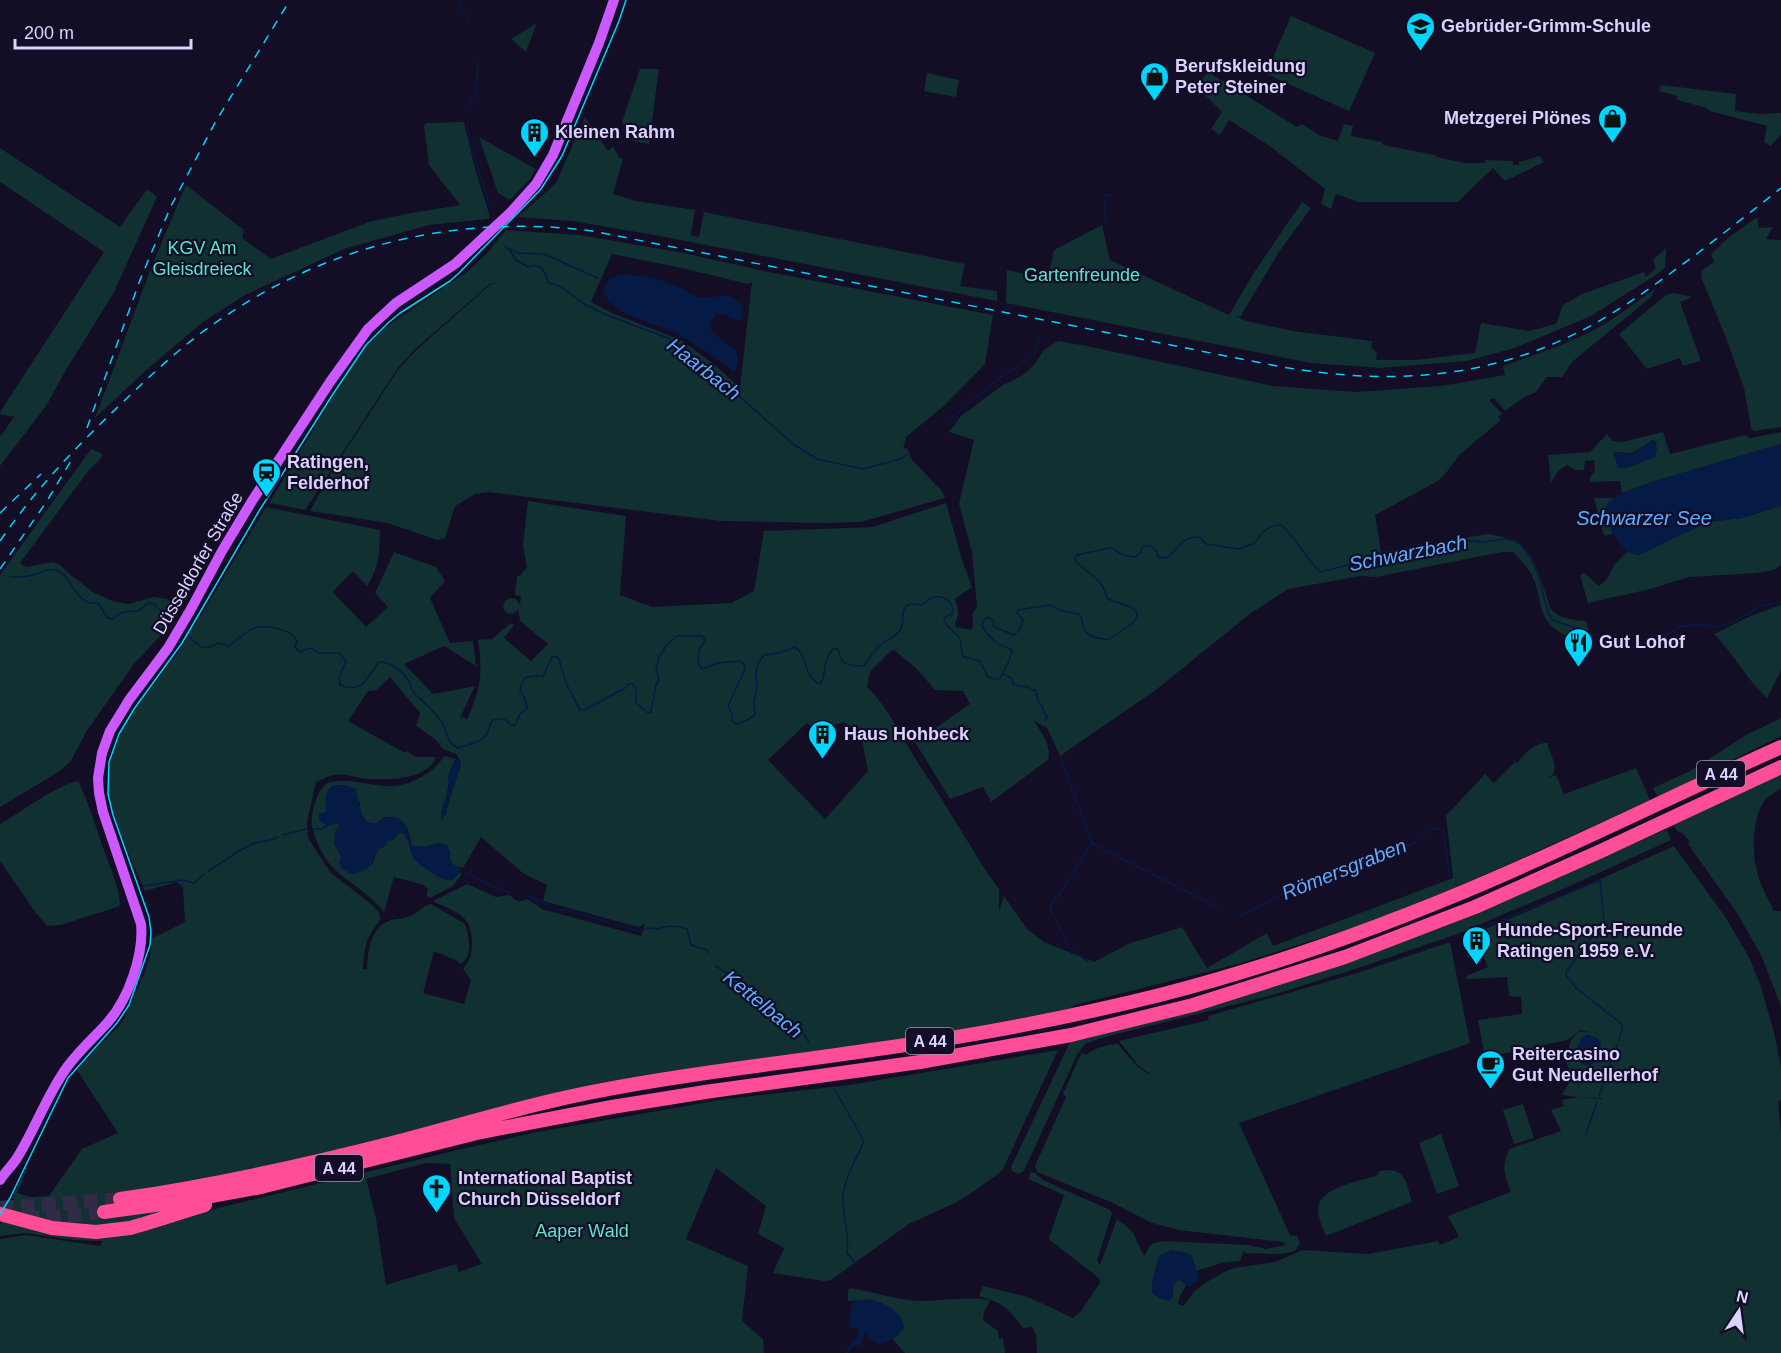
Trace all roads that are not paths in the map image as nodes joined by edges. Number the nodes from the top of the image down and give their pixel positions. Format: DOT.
graph roads {
  1 [pos="614,0"];
  2 [pos="1781,747"];
  3 [pos="1781,767"];
  4 [pos="15,1161"];
  5 [pos="0,1180"];
  6 [pos="261,1186"];
  7 [pos="0,1191"];
  8 [pos="120,1199"];
  9 [pos="104,1212"];
  10 [pos="2,1213"];
  1 -- 4 [label="main road, Düsseldorfer Straße"];
  2 -- 8 [label="highway, A 44"];
  3 -- 6 [label="highway, A 44"];
  4 -- 5 [label="main road"];
  4 -- 7 [label="main road"];
  6 -- 9 [label="highway, A 44"];
  6 -- 10 [label="highway"];
}
